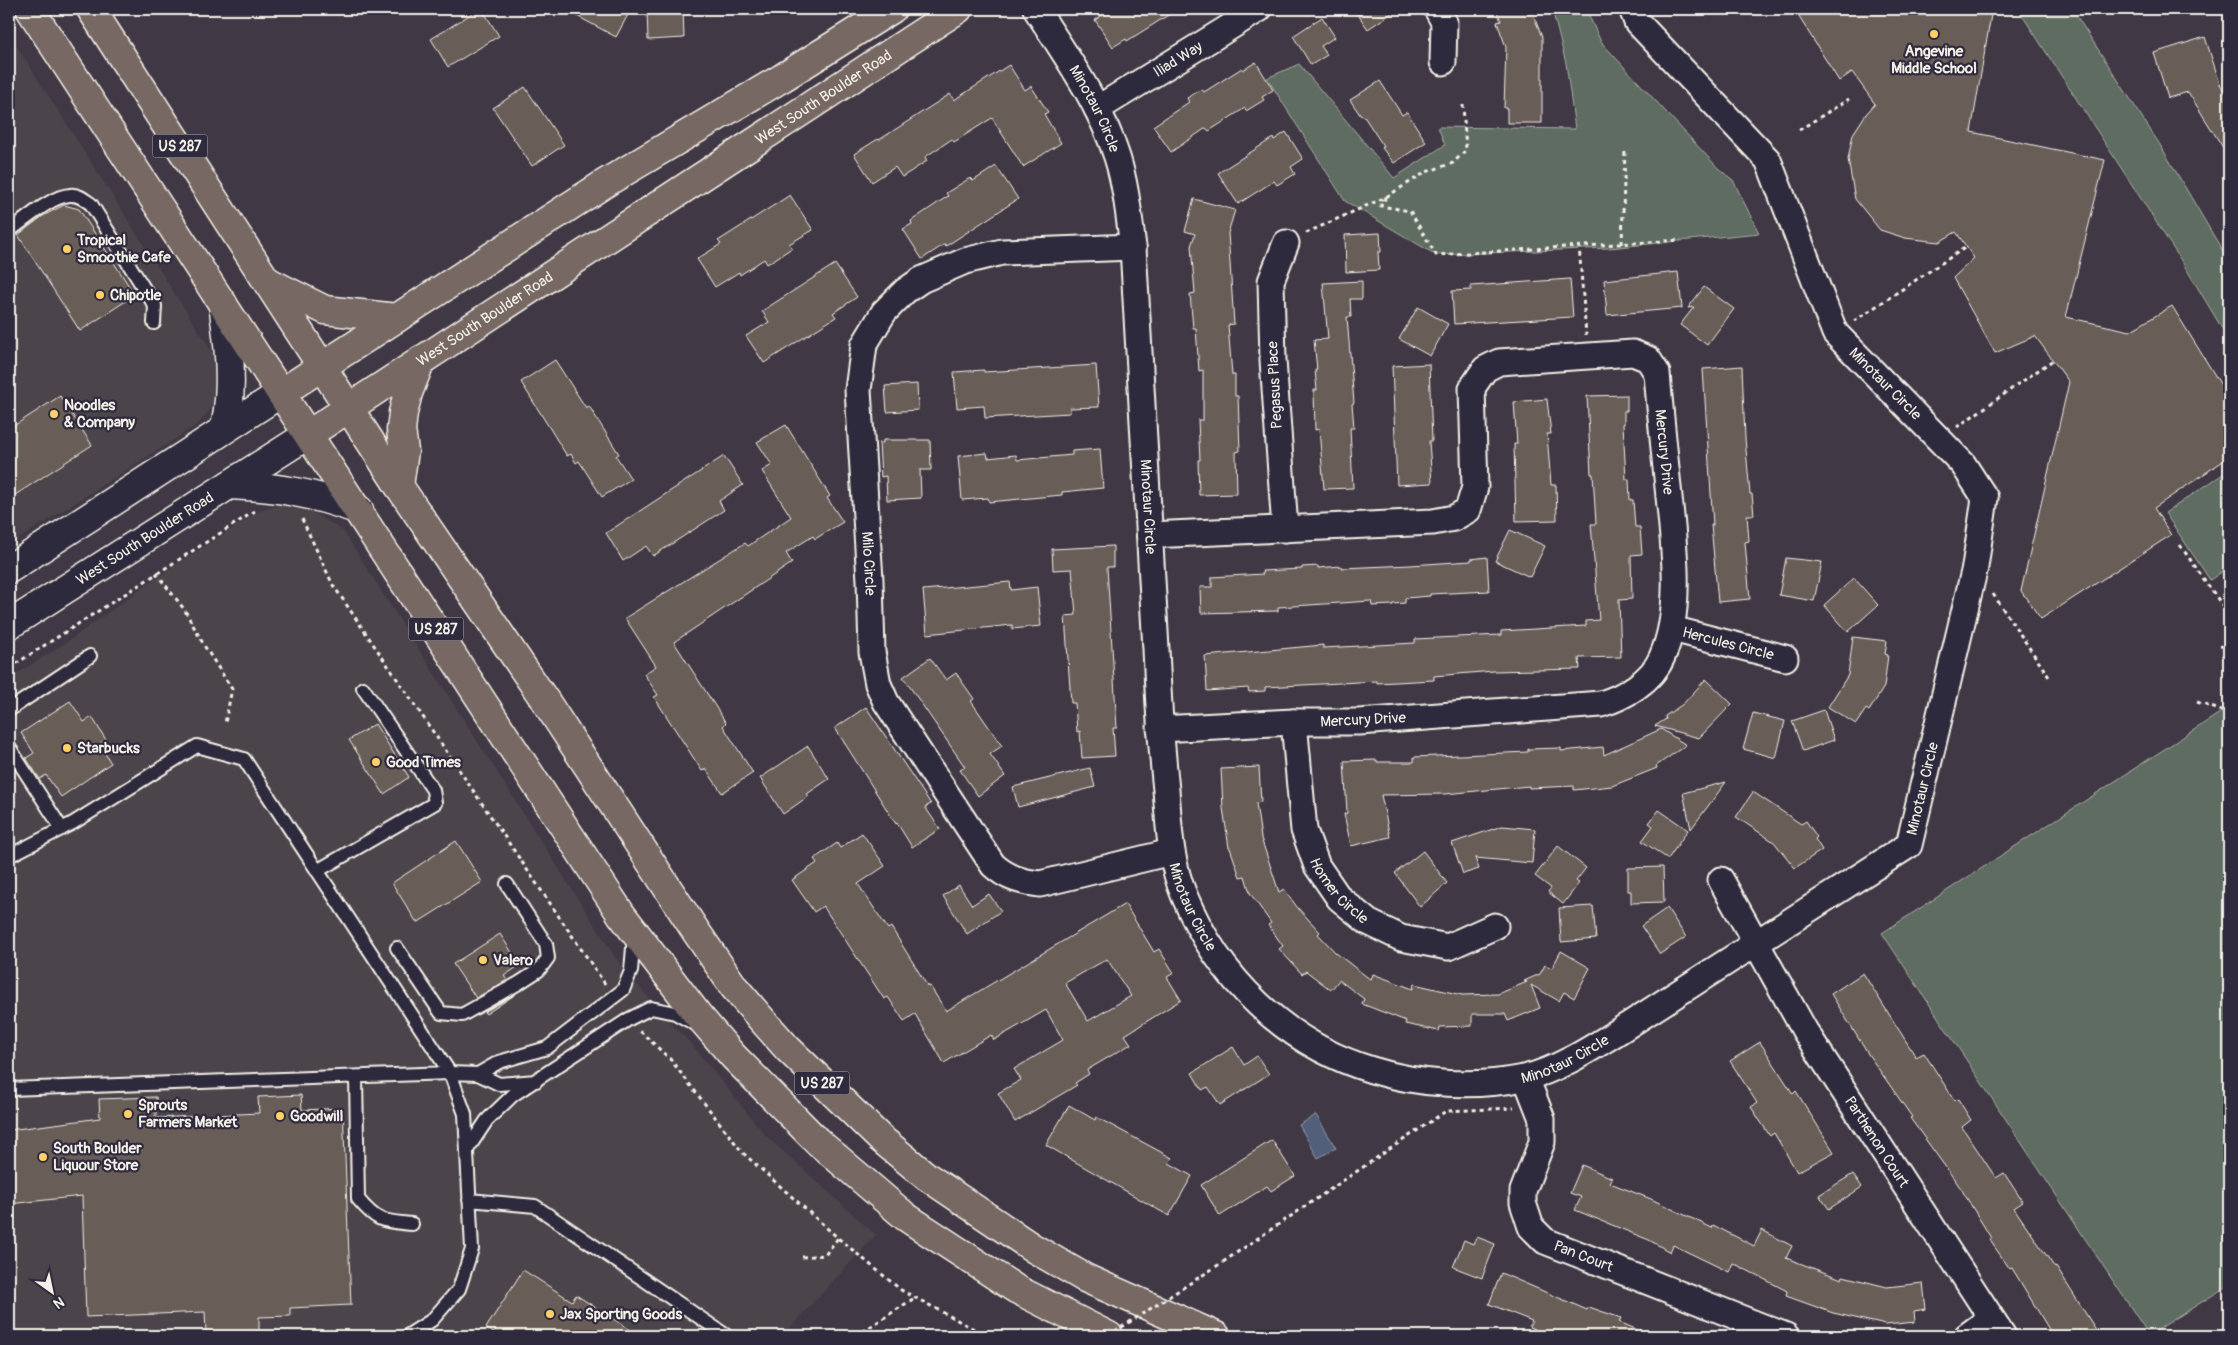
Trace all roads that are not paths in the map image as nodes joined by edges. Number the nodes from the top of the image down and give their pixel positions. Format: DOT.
graph roads {
  1 [pos="30,9"];
  2 [pos="91,9"];
  3 [pos="892,9"];
  4 [pos="958,9"];
  5 [pos="1036,9"];
  6 [pos="1259,9"];
  7 [pos="1438,9"];
  8 [pos="1632,9"];
  9 [pos="1443,62"];
  10 [pos="1097,109"];
  11 [pos="9,231"];
  12 [pos="1286,243"];
  13 [pos="1133,247"];
  14 [pos="269,282"];
  15 [pos="223,304"];
  16 [pos="397,318"];
  17 [pos="154,322"];
  18 [pos="421,360"];
  19 [pos="323,366"];
  20 [pos="281,393"];
  21 [pos="349,406"];
  22 [pos="225,428"];
  23 [pos="309,434"];
  24 [pos="229,485"];
  25 [pos="399,486"];
  26 [pos="359,510"];
  27 [pos="1285,529"];
  28 [pos="1150,535"];
  29 [pos="9,569"];
  30 [pos="9,625"];
  31 [pos="1672,629"];
  32 [pos="90,656"];
  33 [pos="1785,658"];
  34 [pos="363,688"];
  35 [pos="9,710"];
  36 [pos="1294,722"];
  37 [pos="1160,729"];
  38 [pos="9,747"];
  39 [pos="62,829"];
  40 [pos="1171,852"];
  41 [pos="9,856"];
  42 [pos="317,871"];
  43 [pos="1721,880"];
  44 [pos="507,884"];
  45 [pos="1495,926"];
  46 [pos="634,931"];
  47 [pos="1757,943"];
  48 [pos="397,948"];
  49 [pos="715,1035"];
  50 [pos="450,1073"];
  51 [pos="478,1074"];
  52 [pos="356,1077"];
  53 [pos="1526,1078"];
  54 [pos="536,1081"];
  55 [pos="9,1089"];
  56 [pos="466,1150"];
  57 [pos="470,1200"];
  58 [pos="412,1224"];
  59 [pos="1997,1327"];
  60 [pos="406,1336"];
  61 [pos="727,1336"];
  62 [pos="1109,1336"];
  63 [pos="1216,1336"];
  64 [pos="1786,1336"];
  65 [pos="1967,1336"];
  1 -- 15 [label="main road, US 287"];
  2 -- 14 [label="main road, US 287"];
  3 -- 16 [label="main road"];
  4 -- 18 [label="main road, West South Boulder Road"];
  5 -- 10 [label="street, Minotaur Circle"];
  6 -- 10 [label="street, Iliad Way"];
  7 -- 9 [label="street"];
  8 -- 47 [label="street, Minotaur Circle"];
  10 -- 13 [label="street, Minotaur Circle"];
  11 -- 17 [label="lane"];
  12 -- 27 [label="street, Pegasus Place"];
  13 -- 28 [label="street, Minotaur Circle"];
  13 -- 40 [label="street, Milo Circle"];
  14 -- 16 [label="main road"];
  14 -- 19 [label="main road, US 287"];
  15 -- 20 [label="main road, US 287"];
  15 -- 22 [label="main road"];
  16 -- 19 [label="main road"];
  18 -- 21 [label="main road, West South Boulder Road"];
  18 -- 25 [label="main road"];
  19 -- 20 [label="main road"];
  19 -- 21 [label="main road, US 287"];
  20 -- 22 [label="main road"];
  20 -- 23 [label="main road, US 287"];
  21 -- 23 [label="main road, West South Boulder Road"];
  21 -- 25 [label="main road, US 287"];
  22 -- 29 [label="main road"];
  23 -- 24 [label="main road, West South Boulder Road"];
  23 -- 26 [label="main road, US 287"];
  24 -- 26 [label="main road"];
  24 -- 30 [label="main road, West South Boulder Road"];
  25 -- 63 [label="main road, US 287"];
  26 -- 46 [label="main road, US 287"];
  27 -- 28 [label="street, Mercury Drive"];
  27 -- 31 [label="street, Mercury Drive"];
  28 -- 37 [label="street, Minotaur Circle"];
  31 -- 33 [label="street, Hercules Circle"];
  31 -- 36 [label="street, Mercury Drive"];
  32 -- 35 [label="lane"];
  34 -- 42 [label="lane"];
  36 -- 37 [label="street, Mercury Drive"];
  36 -- 45 [label="street, Homer Circle"];
  37 -- 40 [label="street, Minotaur Circle"];
  38 -- 39 [label="lane"];
  39 -- 41 [label="lane"];
  39 -- 42 [label="lane"];
  40 -- 53 [label="street, Minotaur Circle"];
  42 -- 50 [label="lane"];
  43 -- 47 [label="street, Parthenon Court"];
  44 -- 48 [label="lane"];
  46 -- 49 [label="main road, US 287"];
  46 -- 51 [label="lane"];
  47 -- 53 [label="street, Minotaur Circle"];
  47 -- 59 [label="street, Parthenon Court"];
  49 -- 54 [label="lane"];
  49 -- 62 [label="main road, US 287"];
  50 -- 51 [label="lane"];
  50 -- 52 [label="lane"];
  50 -- 56 [label="lane"];
  51 -- 54 [label="lane"];
  52 -- 55 [label="lane"];
  52 -- 58 [label="lane"];
  53 -- 64 [label="street, Pan Court"];
  54 -- 56 [label="lane"];
  56 -- 57 [label="lane"];
  57 -- 60 [label="lane"];
  57 -- 61 [label="lane"];
  59 -- 65 [label="street"];
}
